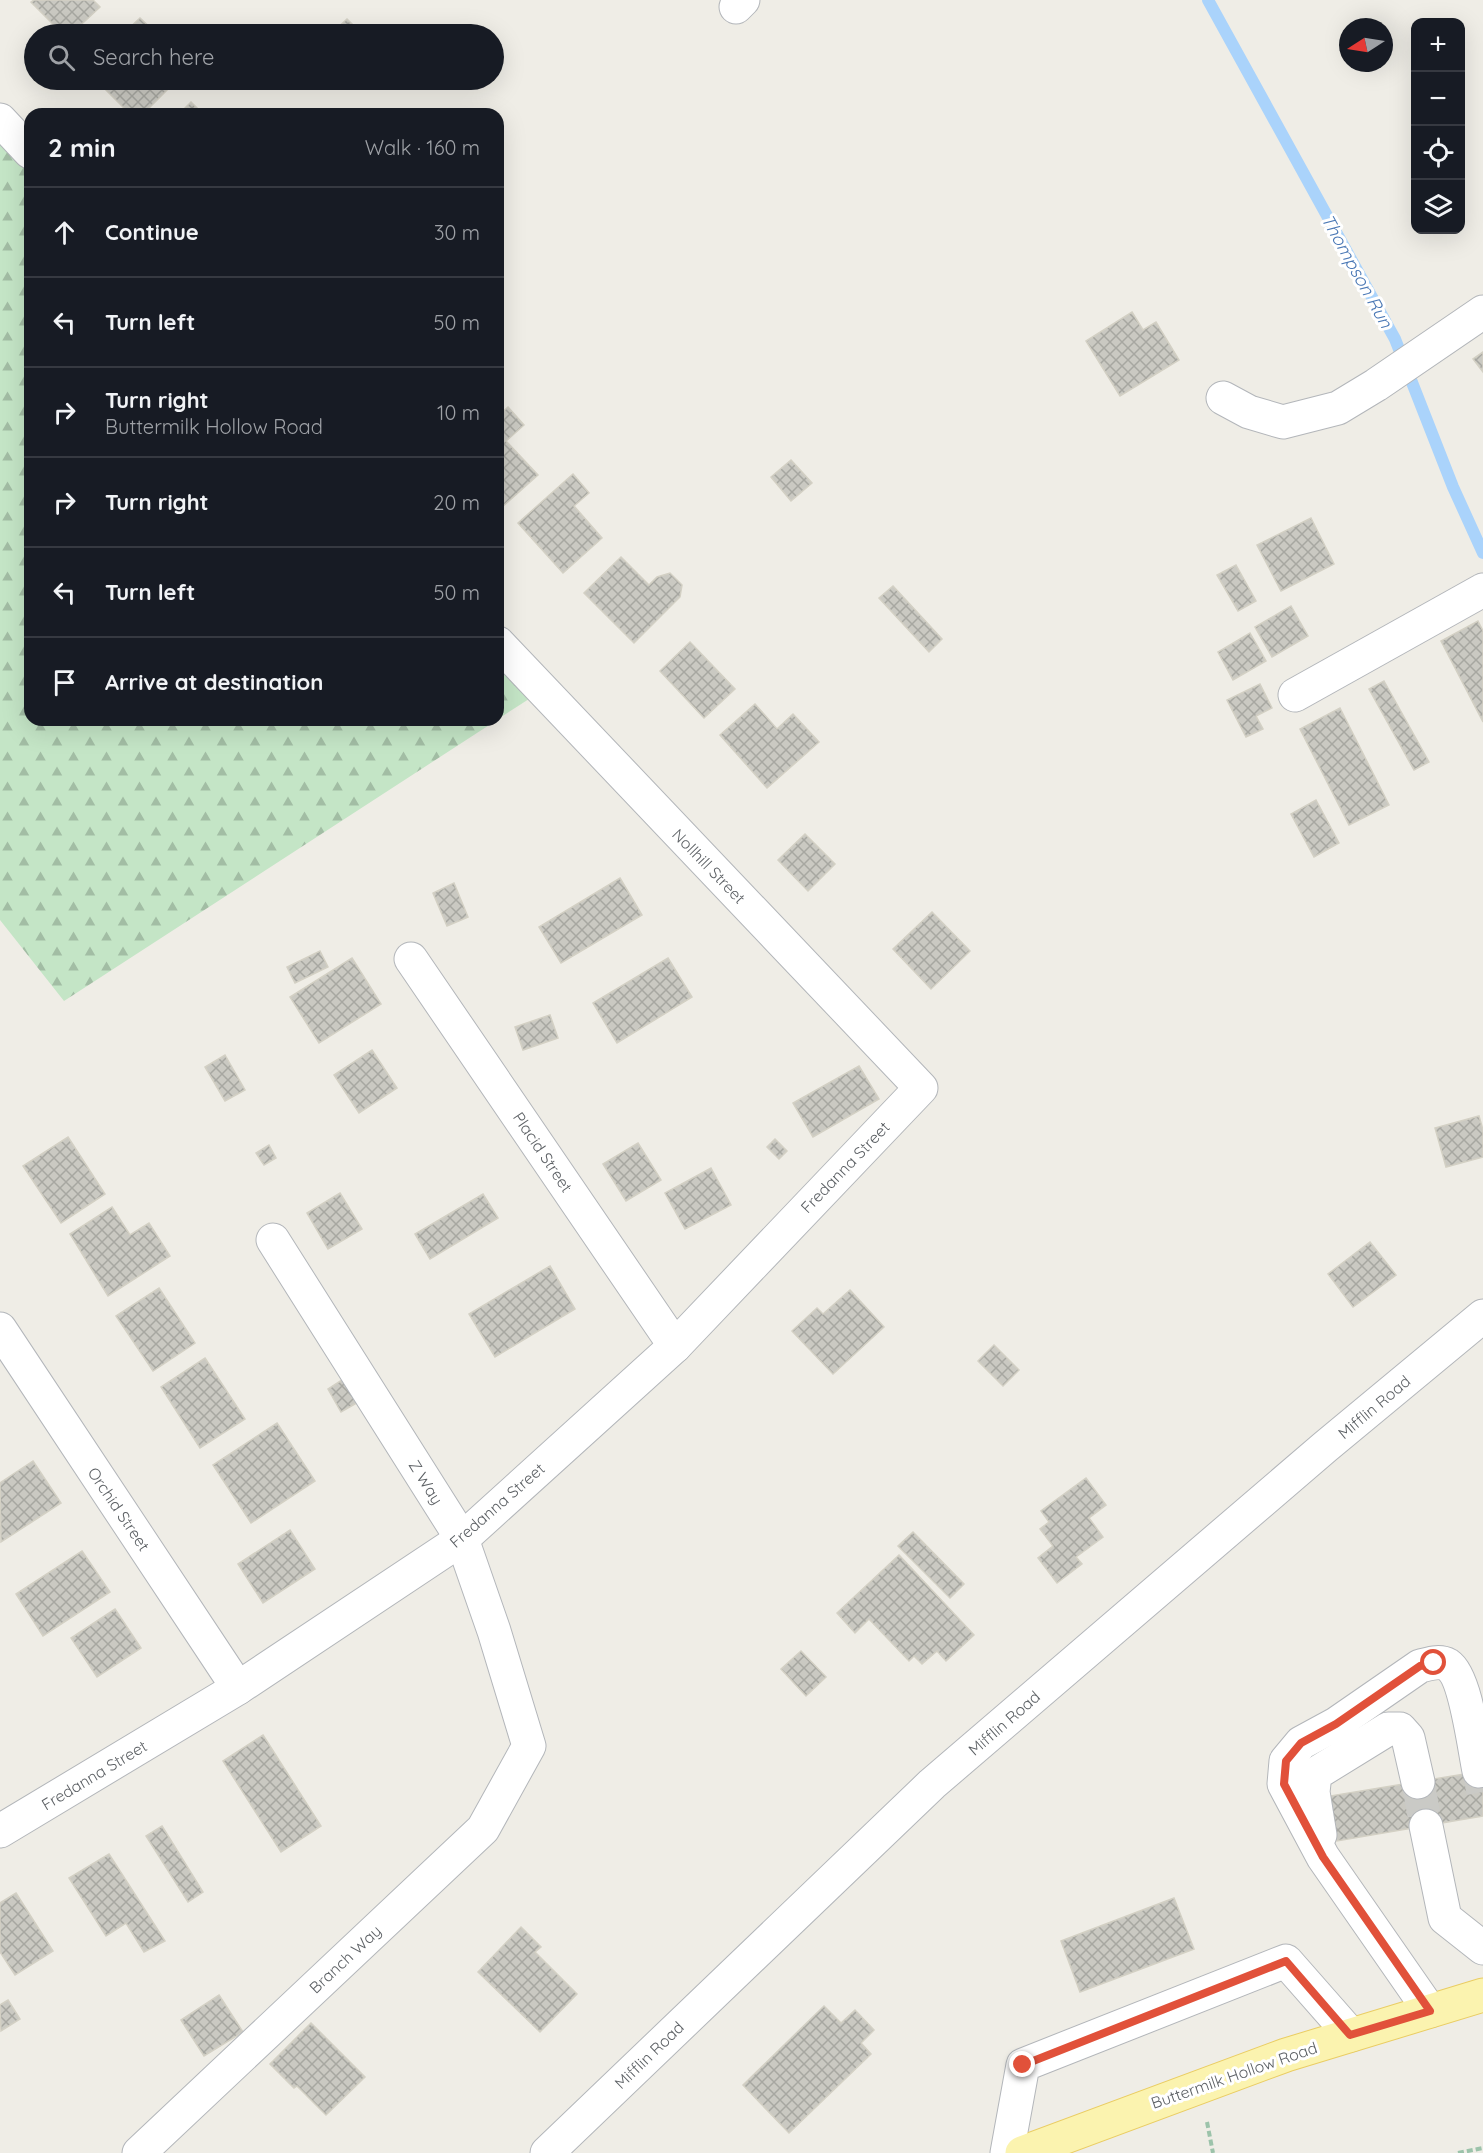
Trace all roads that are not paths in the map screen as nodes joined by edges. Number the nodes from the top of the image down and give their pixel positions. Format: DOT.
graph roads {
  1 [pos="0,120"];
  2 [pos="24,146"];
  3 [pos="1483,312"];
  4 [pos="1223,398"];
  5 [pos="1483,590"];
  6 [pos="504,649"];
  7 [pos="1295,695"];
  8 [pos="411,959"];
  9 [pos="921,1088"];
  10 [pos="273,1240"];
  11 [pos="1483,1316"];
  12 [pos="0,1329"];
  13 [pos="675,1346"];
  14 [pos="462,1539"];
  15 [pos="238,1688"];
  16 [pos="530,1746"];
  17 [pos="1479,1771"];
  18 [pos="1418,1782"];
  19 [pos="1426,1826"];
  20 [pos="0,1831"];
  21 [pos="1323,1857"];
  22 [pos="1483,1948"];
  23 [pos="1483,1995"];
  24 [pos="1430,2011"];
  25 [pos="1350,2035"];
  26 [pos="139,2153"];
  27 [pos="546,2153"];
  28 [pos="1007,2153"];
  29 [pos="1022,2153"];
  1 -- 2 [label="street"];
  3 -- 4 [label="street"];
  5 -- 7 [label="street"];
  6 -- 9 [label="street, Nollhill Street"];
  8 -- 13 [label="street, Placid Street"];
  9 -- 13 [label="street, Fredanna Street"];
  10 -- 14 [label="street, Z Way"];
  11 -- 27 [label="street, Mifflin Road"];
  12 -- 15 [label="street, Orchid Street"];
  13 -- 14 [label="street, Fredanna Street"];
  14 -- 15 [label="street, Fredanna Street"];
  14 -- 16 [label="street, Z Way"];
  15 -- 20 [label="street, Fredanna Street"];
  16 -- 26 [label="street, Branch Way"];
  17 -- 21 [label="street"];
  18 -- 21 [label="street"];
  19 -- 22 [label="street"];
  21 -- 24 [label="street"];
  23 -- 24 [label="main road, Buttermilk Hollow Road"];
  24 -- 25 [label="main road, Buttermilk Hollow Road"];
  25 -- 28 [label="street"];
  25 -- 29 [label="main road, Buttermilk Hollow Road"];
}
